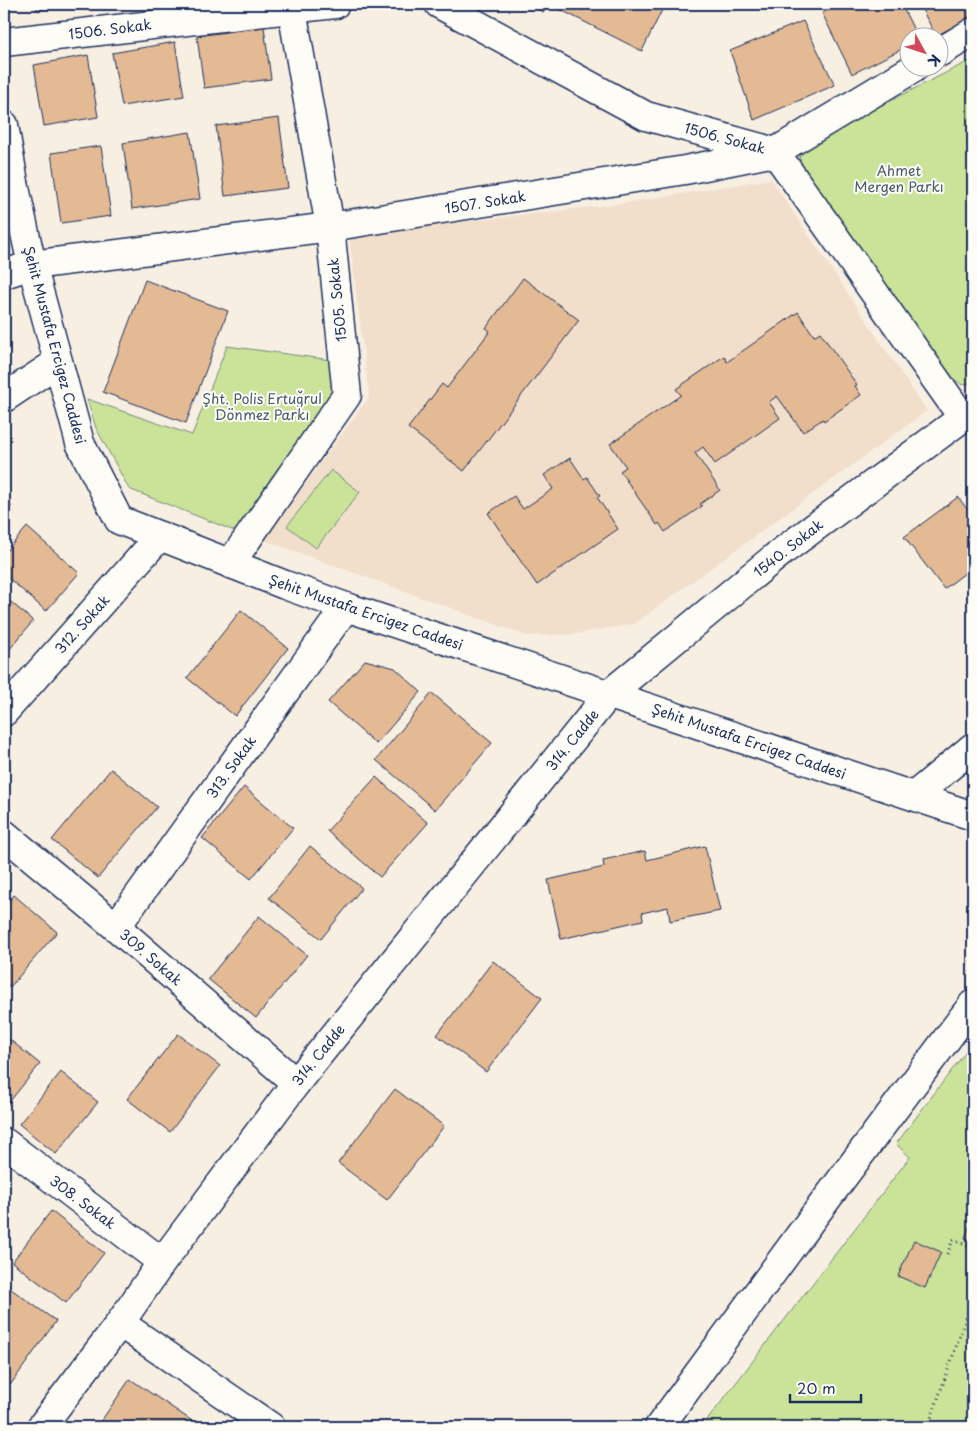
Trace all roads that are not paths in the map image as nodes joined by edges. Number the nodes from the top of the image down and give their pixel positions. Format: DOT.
graph roads {
  1 [pos="335,4"];
  2 [pos="439,4"];
  3 [pos="291,6"];
  4 [pos="973,32"];
  5 [pos="4,42"];
  6 [pos="950,46"];
  7 [pos="900,76"];
  8 [pos="4,125"];
  9 [pos="774,152"];
  10 [pos="9,172"];
  11 [pos="330,227"];
  12 [pos="32,265"];
  13 [pos="4,274"];
  14 [pos="58,362"];
  15 [pos="4,398"];
  16 [pos="968,414"];
  17 [pos="160,536"];
  18 [pos="230,564"];
  19 [pos="346,607"];
  20 [pos="610,694"];
  21 [pos="4,712"];
  22 [pos="973,747"];
  23 [pos="914,796"];
  24 [pos="973,816"];
  25 [pos="4,834"];
  26 [pos="116,927"];
  27 [pos="973,1004"];
  28 [pos="296,1083"];
  29 [pos="4,1142"];
  30 [pos="162,1262"];
  31 [pos="120,1323"];
  32 [pos="41,1427"];
  33 [pos="271,1427"];
  34 [pos="659,1427"];
  1 -- 3 [label="street, 1506. Sokak"];
  2 -- 9 [label="street, 1506. Sokak"];
  3 -- 5 [label="street, 1506. Sokak"];
  3 -- 11 [label="street, 1505. Sokak"];
  4 -- 6 [label="street"];
  7 -- 9 [label="street, 1507. Sokak"];
  8 -- 10 [label="street, Şehit Mustafa Ercigez Caddesi"];
  9 -- 11 [label="street, 1507. Sokak"];
  9 -- 16 [label="street, 1506. Sokak"];
  10 -- 12 [label="street, Şehit Mustafa Ercigez Caddesi"];
  11 -- 12 [label="street, 1507. Sokak"];
  11 -- 18 [label="street, 1505. Sokak"];
  12 -- 13 [label="street, 1507. Sokak"];
  12 -- 14 [label="street, Şehit Mustafa Ercigez Caddesi"];
  14 -- 15 [label="street"];
  14 -- 17 [label="street, Şehit Mustafa Ercigez Caddesi"];
  16 -- 20 [label="street, 1540. Sokak"];
  17 -- 18 [label="street, Şehit Mustafa Ercigez Caddesi"];
  17 -- 21 [label="street, 312. Sokak"];
  18 -- 19 [label="street, Şehit Mustafa Ercigez Caddesi"];
  19 -- 20 [label="street, Şehit Mustafa Ercigez Caddesi"];
  19 -- 26 [label="street, 313. Sokak"];
  20 -- 23 [label="street, Şehit Mustafa Ercigez Caddesi"];
  20 -- 28 [label="street, 314. Cadde"];
  22 -- 23 [label="street"];
  23 -- 24 [label="street, Şehit Mustafa Ercigez Caddesi"];
  25 -- 26 [label="street, 309. Sokak"];
  26 -- 28 [label="street, 309. Sokak"];
  27 -- 34 [label="street"];
  28 -- 30 [label="street, 314. Cadde"];
  29 -- 30 [label="street, 308. Sokak"];
  30 -- 31 [label="street, 314. Cadde"];
  31 -- 32 [label="street, 314. Cadde"];
  31 -- 33 [label="street"];
}
